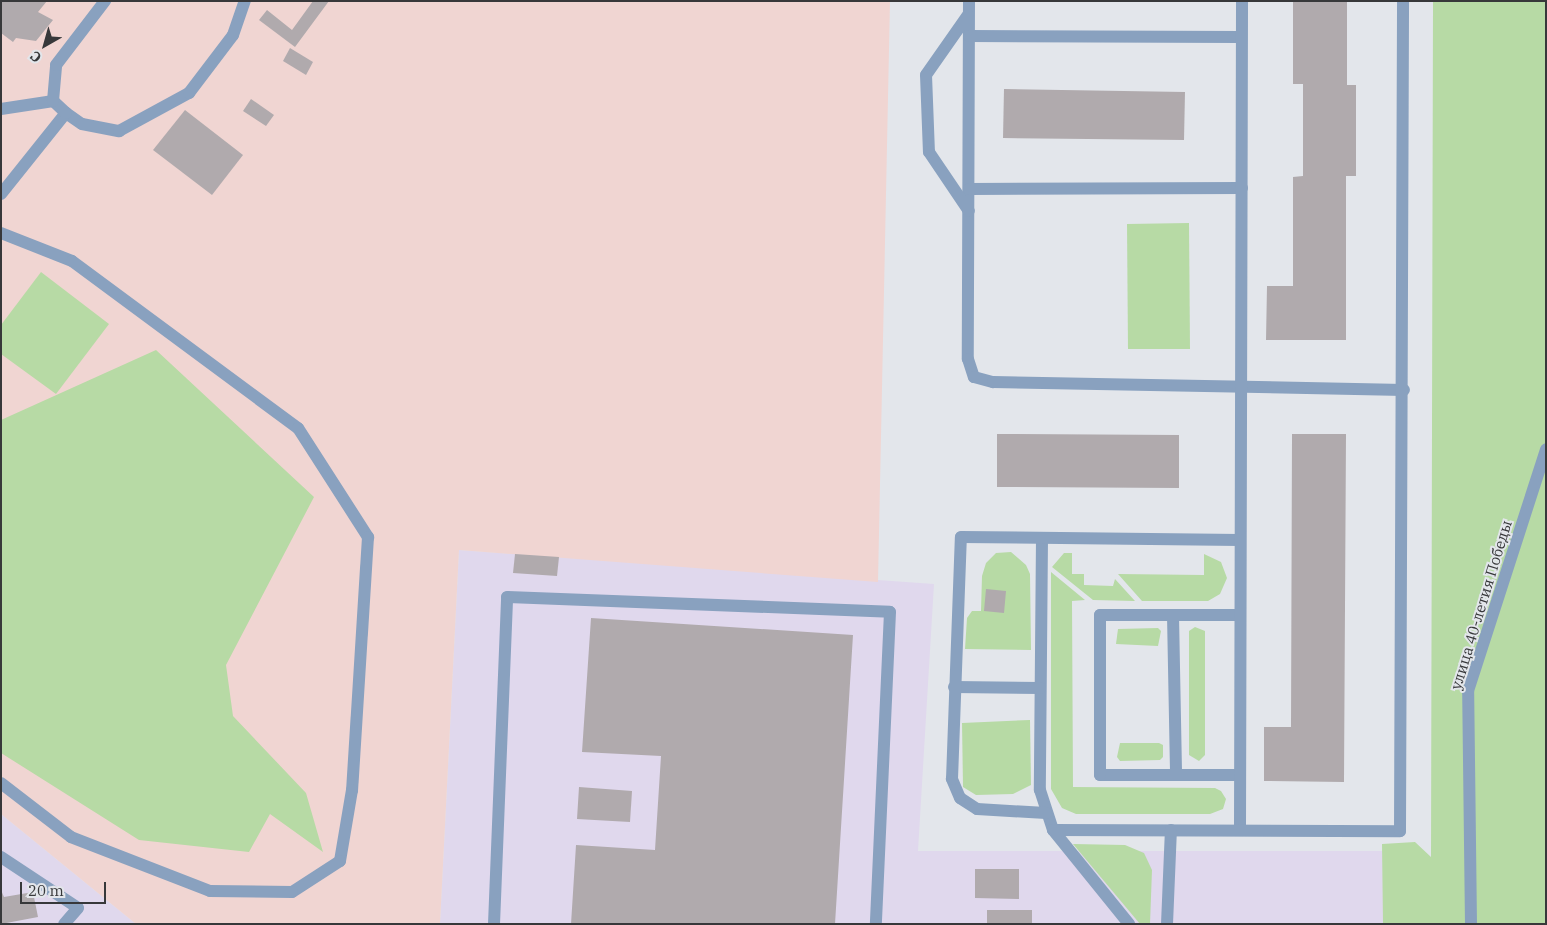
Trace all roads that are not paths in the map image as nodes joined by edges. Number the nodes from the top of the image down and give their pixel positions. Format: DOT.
graph roads {
  1 [pos="105,1"];
  2 [pos="245,1"];
  3 [pos="968,1"];
  4 [pos="1242,1"];
  5 [pos="1403,1"];
  6 [pos="968,15"];
  7 [pos="969,36"];
  8 [pos="1241,37"];
  9 [pos="53,101"];
  10 [pos="1,110"];
  11 [pos="66,113"];
  12 [pos="1242,188"];
  13 [pos="969,189"];
  14 [pos="1,194"];
  15 [pos="970,212"];
  16 [pos="1,233"];
  17 [pos="1242,386"];
  18 [pos="1404,390"];
  19 [pos="1546,448"];
  20 [pos="1042,538"];
  21 [pos="1240,540"];
  22 [pos="1173,615"];
  23 [pos="1240,616"];
  24 [pos="954,687"];
  25 [pos="1040,688"];
  26 [pos="1176,775"];
  27 [pos="1239,776"];
  28 [pos="1,783"];
  29 [pos="1046,813"];
  30 [pos="1240,829"];
  31 [pos="1053,830"];
  32 [pos="1171,830"];
  33 [pos="1,857"];
  34 [pos="64,924"];
  35 [pos="494,924"];
  36 [pos="876,924"];
  37 [pos="1129,924"];
  38 [pos="1167,924"];
  39 [pos="1471,924"];
  1 -- 9 [label="street"];
  2 -- 11 [label="street"];
  3 -- 6 [label="street"];
  4 -- 8 [label="street"];
  5 -- 18 [label="street"];
  6 -- 7 [label="street"];
  6 -- 15 [label="street"];
  7 -- 8 [label="street"];
  7 -- 13 [label="street"];
  8 -- 12 [label="street"];
  9 -- 10 [label="street"];
  9 -- 11 [label="street"];
  11 -- 14 [label="street"];
  12 -- 13 [label="street"];
  12 -- 17 [label="street"];
  13 -- 15 [label="street"];
  15 -- 17 [label="street"];
  16 -- 28 [label="street"];
  17 -- 18 [label="street"];
  17 -- 21 [label="street"];
  18 -- 30 [label="street"];
  19 -- 39 [label="street, улица 40-летия Победы"];
  20 -- 21 [label="street"];
  20 -- 24 [label="street"];
  20 -- 25 [label="street"];
  21 -- 23 [label="street"];
  22 -- 23 [label="street"];
  22 -- 26 [label="street"];
  22 -- 26 [label="street"];
  23 -- 27 [label="street"];
  24 -- 25 [label="street"];
  24 -- 29 [label="street"];
  25 -- 29 [label="street"];
  26 -- 27 [label="street"];
  27 -- 30 [label="street"];
  29 -- 31 [label="street"];
  30 -- 32 [label="street"];
  31 -- 32 [label="street"];
  31 -- 37 [label="street"];
  32 -- 38 [label="street"];
  33 -- 34 [label="street"];
  35 -- 36 [label="street"];
}
